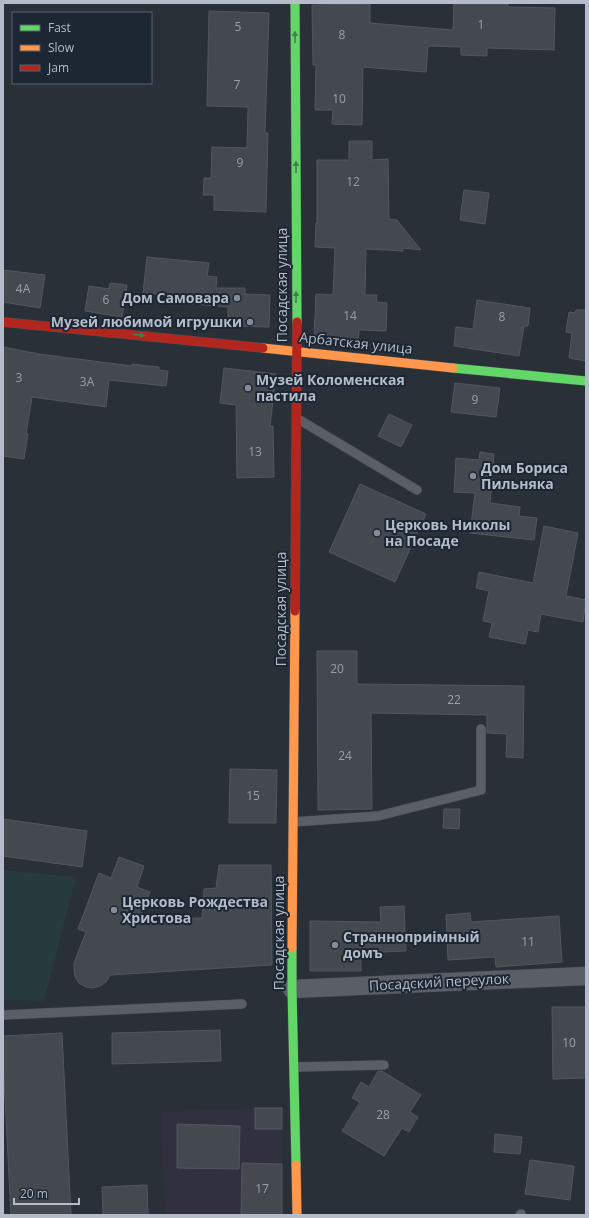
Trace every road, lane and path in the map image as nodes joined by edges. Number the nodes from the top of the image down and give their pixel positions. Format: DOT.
graph roads {
  1 [pos="295,3"];
  2 [pos="3,322"];
  3 [pos="296,351"];
  4 [pos="586,381"];
  5 [pos="297,418"];
  6 [pos="417,490"];
  7 [pos="481,729"];
  8 [pos="293,822"];
  9 [pos="586,976"];
  10 [pos="292,989"];
  11 [pos="242,1004"];
  12 [pos="3,1015"];
  13 [pos="384,1065"];
  14 [pos="295,1067"];
  15 [pos="298,1215"];
  3 -- 1 [label="street, Посадская улица, one-way"];
  2 -- 3 [label="street, Арбатская улица, one-way"];
  3 -- 4 [label="street, Арбатская улица"];
  3 -- 5 [label="street, Посадская улица"];
  5 -- 6 [label="lane"];
  5 -- 8 [label="street, Посадская улица"];
  7 -- 8 [label="lane"];
  8 -- 10 [label="street, Посадская улица"];
  9 -- 10 [label="street, Посадский переулок"];
  10 -- 14 [label="street, Посадская улица"];
  11 -- 12 [label="lane"];
  13 -- 14 [label="lane"];
  14 -- 15 [label="street, Посадская улица"];
}
